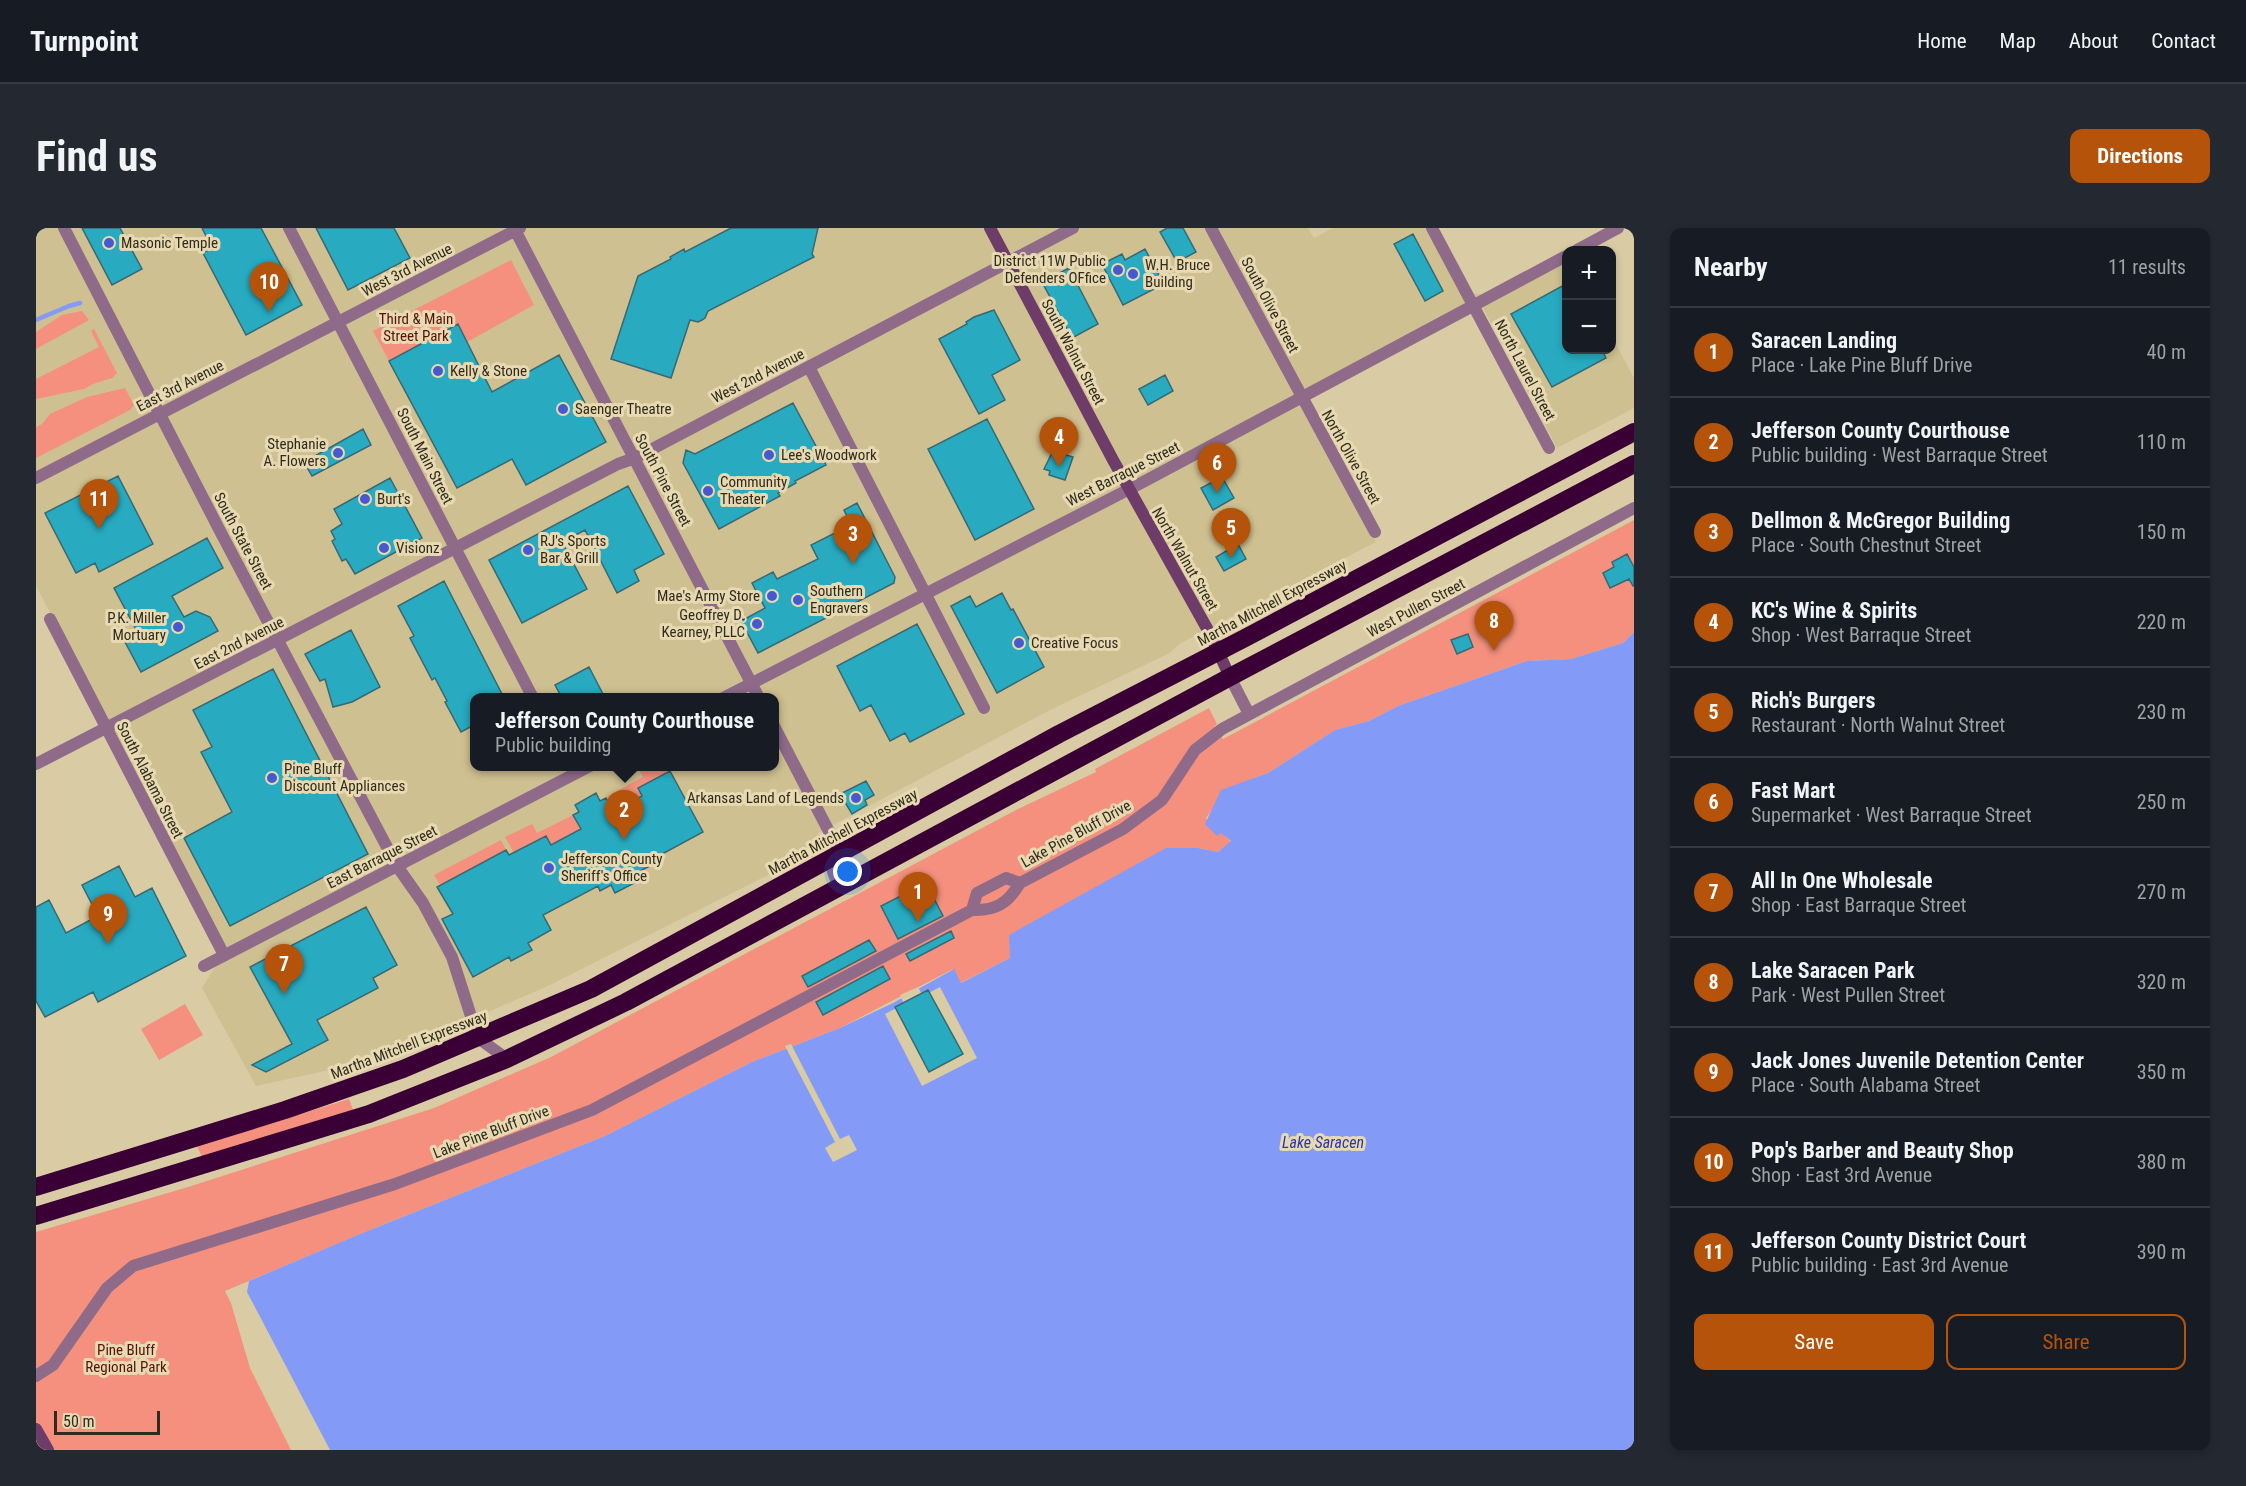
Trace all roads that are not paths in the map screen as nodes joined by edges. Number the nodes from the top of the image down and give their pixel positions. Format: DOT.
graph roads {
  1 [pos="64,228"];
  2 [pos="289,228"];
  3 [pos="990,228"];
  4 [pos="1072,228"];
  5 [pos="1211,228"];
  6 [pos="1432,228"];
  7 [pos="1618,228"];
  8 [pos="516,229"];
  9 [pos="1584,246"];
  10 [pos="1562,258"];
  11 [pos="1008,262"];
  12 [pos="1474,306"];
  13 [pos="339,322"];
  14 [pos="809,367"];
  15 [pos="1301,396"];
  16 [pos="160,414"];
  17 [pos="1634,432"];
  18 [pos="1549,448"];
  19 [pos="635,458"];
  20 [pos="1634,464"];
  21 [pos="36,478"];
  22 [pos="1129,489"];
  23 [pos="1634,508"];
  24 [pos="1375,532"];
  25 [pos="456,549"];
  26 [pos="924,594"];
  27 [pos="50,619"];
  28 [pos="279,640"];
  29 [pos="1218,652"];
  30 [pos="1230,677"];
  31 [pos="751,682"];
  32 [pos="530,693"];
  33 [pos="732,693"];
  34 [pos="756,693"];
  35 [pos="984,708"];
  36 [pos="1249,714"];
  37 [pos="106,728"];
  38 [pos="779,736"];
  39 [pos="36,764"];
  40 [pos="570,771"];
  41 [pos="836,857"];
  42 [pos="397,866"];
  43 [pos="1020,883"];
  44 [pos="839,888"];
  45 [pos="972,910"];
  46 [pos="224,955"];
  47 [pos="204,966"];
  48 [pos="478,1038"];
  49 [pos="507,1059"];
  50 [pos="36,1186"];
  51 [pos="36,1216"];
  52 [pos="36,1376"];
  53 [pos="36,1429"];
  54 [pos="48,1450"];
  1 -- 16 [label="street, South State Street"];
  2 -- 13 [label="street, South Main Street"];
  3 -- 11 [label="street, South Walnut Street"];
  4 -- 11 [label="street, West 2nd Avenue"];
  5 -- 15 [label="street, South Olive Street"];
  6 -- 12 [label="street, North Laurel Street"];
  7 -- 9 [label="street"];
  8 -- 13 [label="street, West 3rd Avenue"];
  8 -- 19 [label="street, South Pine Street"];
  10 -- 12 [label="street, West Barraque Street"];
  11 -- 14 [label="street, West 2nd Avenue"];
  11 -- 22 [label="street, South Walnut Street"];
  12 -- 15 [label="street, West Barraque Street"];
  12 -- 18 [label="street, North Laurel Street"];
  13 -- 16 [label="street, East 3rd Avenue"];
  13 -- 25 [label="street, South Main Street"];
  14 -- 19 [label="street, West 2nd Avenue"];
  14 -- 26 [label="street"];
  15 -- 22 [label="street, West Barraque Street"];
  15 -- 24 [label="street, North Olive Street"];
  16 -- 21 [label="street, East 3rd Avenue"];
  16 -- 28 [label="street, South State Street"];
  17 -- 29 [label="highway, Martha Mitchell Expressway"];
  19 -- 25 [label="street, West 2nd Avenue"];
  19 -- 31 [label="street, South Pine Street"];
  20 -- 30 [label="highway"];
  22 -- 26 [label="street, West Barraque Street"];
  22 -- 29 [label="street, North Walnut Street"];
  23 -- 36 [label="street, West Pullen Street"];
  25 -- 28 [label="street, East 2nd Avenue"];
  25 -- 32 [label="street, South Main Street"];
  26 -- 31 [label="street, West Barraque Street"];
  26 -- 35 [label="street"];
  27 -- 37 [label="street, South Alabama Street"];
  28 -- 37 [label="street, East 2nd Avenue"];
  28 -- 42 [label="street, South State Street"];
  29 -- 30 [label="street, North Walnut Street"];
  29 -- 41 [label="highway, Martha Mitchell Expressway"];
  30 -- 36 [label="street"];
  30 -- 44 [label="highway"];
  31 -- 33 [label="street, West Barraque Street"];
  31 -- 34 [label="street, South Pine Street"];
  36 -- 43 [label="street, Lake Pine Bluff Drive"];
  37 -- 39 [label="street, East 2nd Avenue"];
  37 -- 46 [label="street, South Alabama Street"];
  38 -- 41 [label="street"];
  40 -- 42 [label="street, East Barraque Street"];
  41 -- 44 [label="street"];
  41 -- 48 [label="highway, Martha Mitchell Expressway"];
  42 -- 46 [label="street, East Barraque Street"];
  42 -- 48 [label="street, South State Street"];
  43 -- 45 [label="street, Lake Pine Bluff Drive"];
  43 -- 45 [label="street, Lake Pine Bluff Drive"];
  44 -- 49 [label="highway"];
  45 -- 52 [label="street, Lake Pine Bluff Drive"];
  46 -- 47 [label="street, East Barraque Street"];
  48 -- 49 [label="street"];
  48 -- 50 [label="highway, Martha Mitchell Expressway"];
  49 -- 51 [label="highway"];
  53 -- 54 [label="street"];
}
